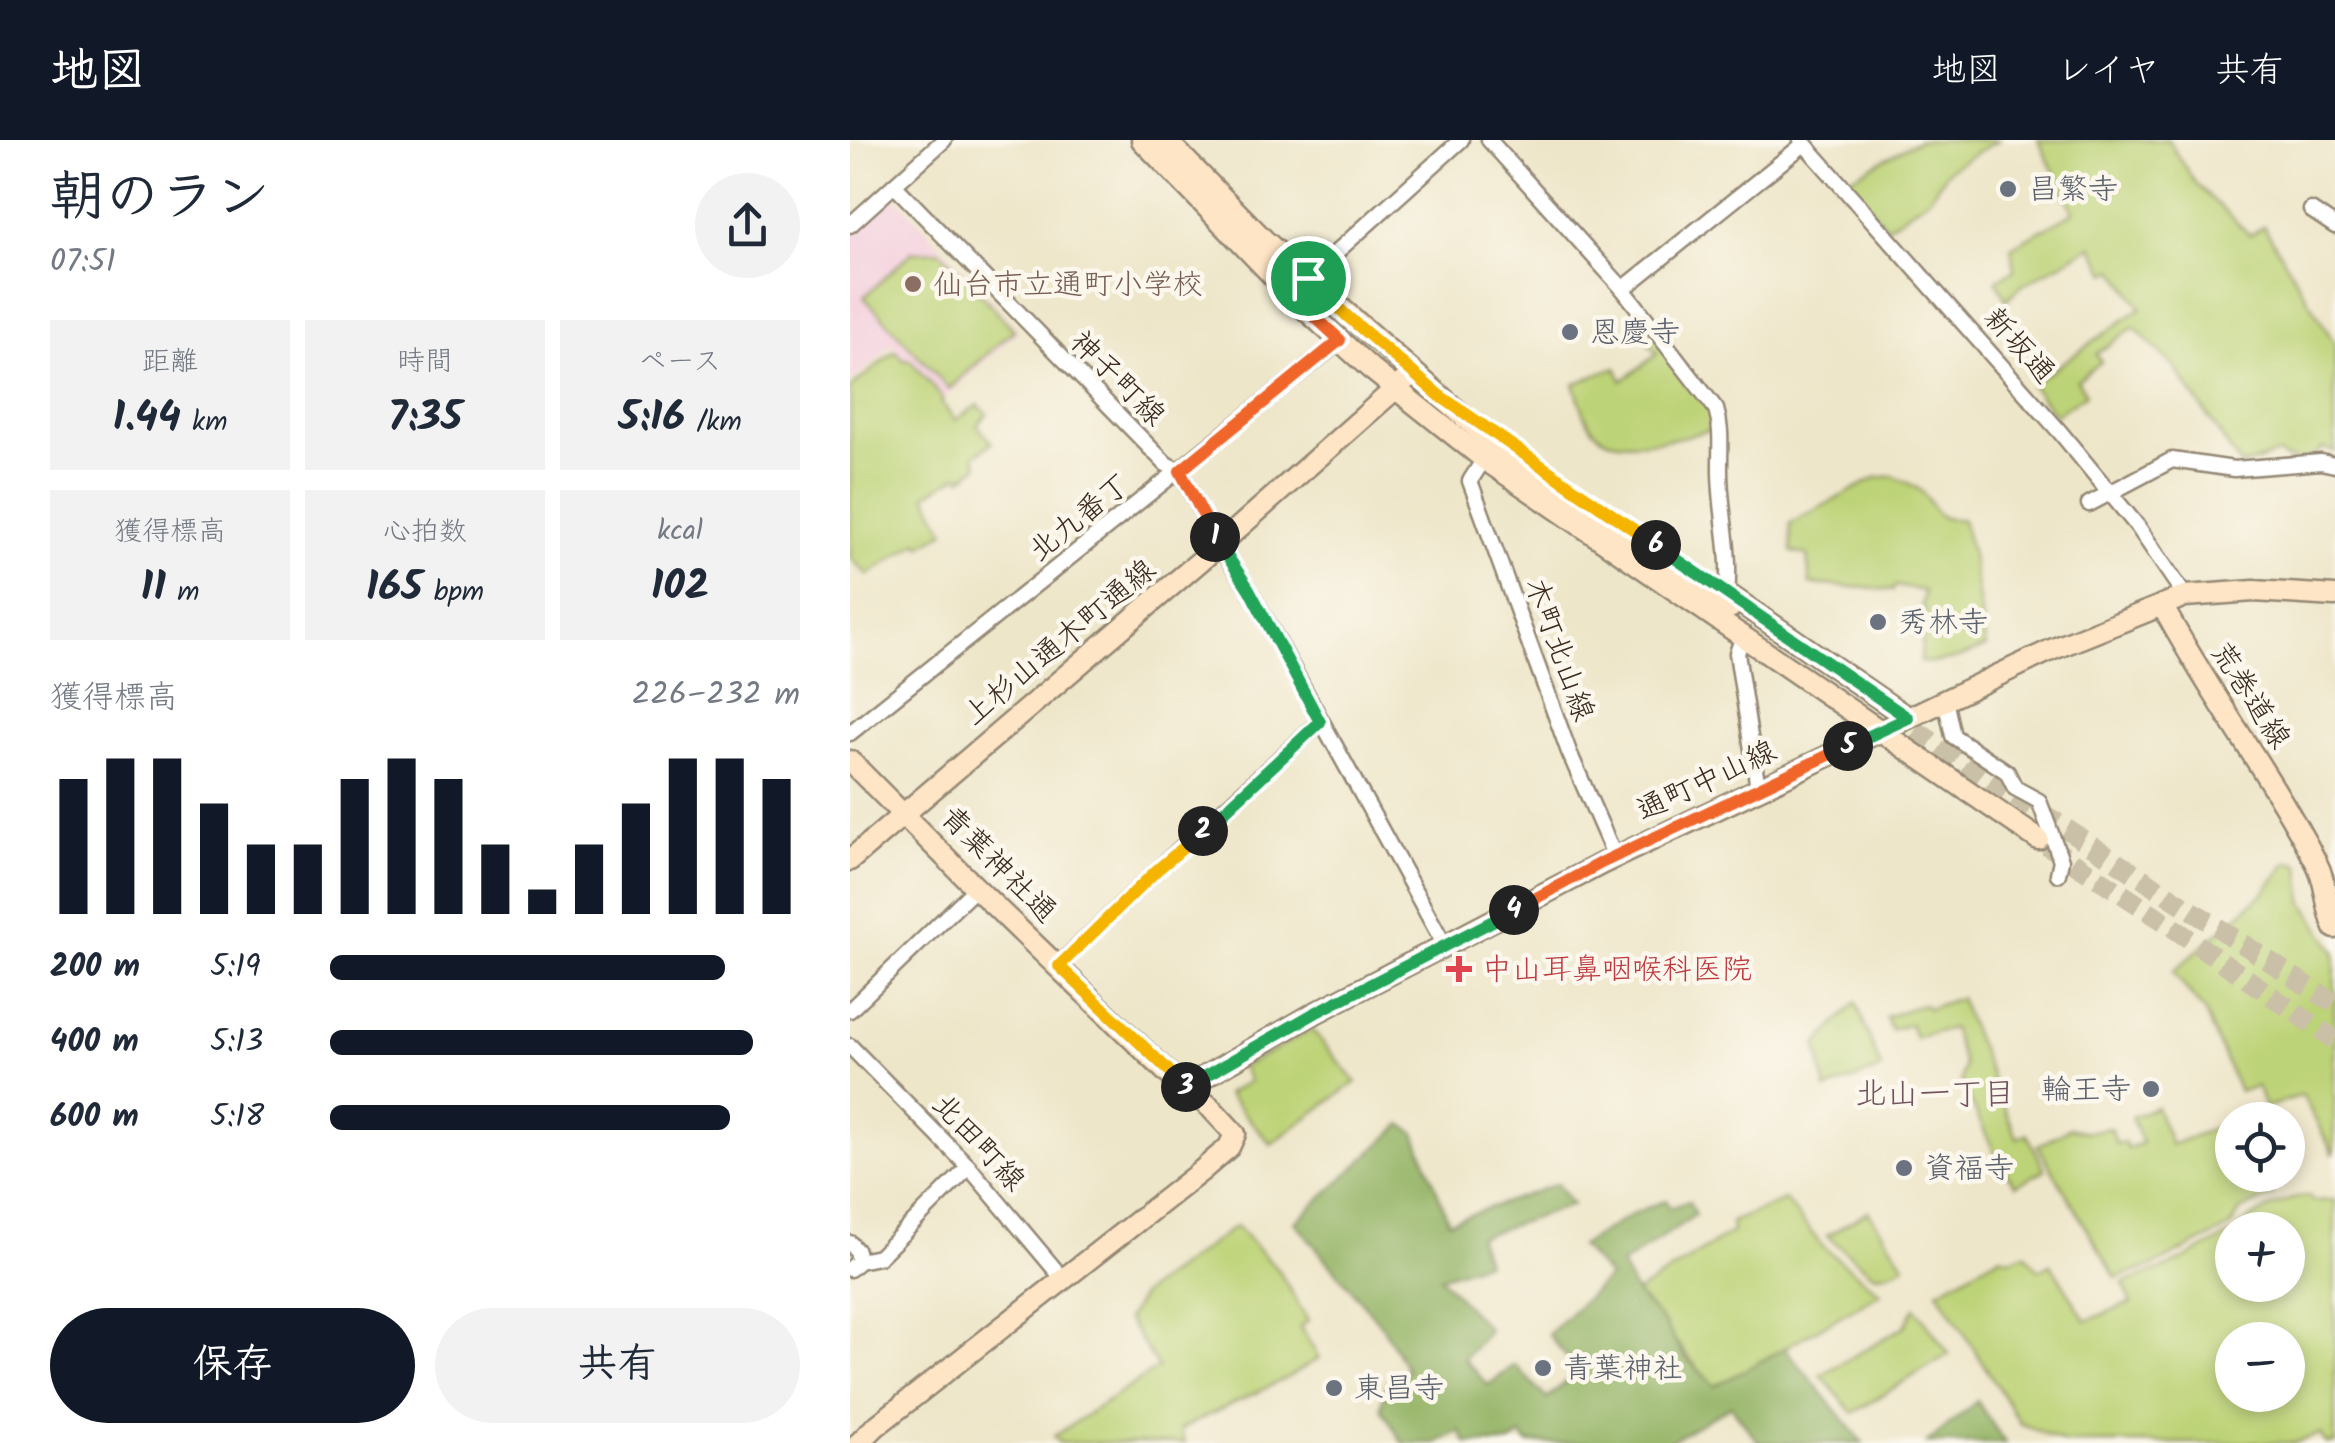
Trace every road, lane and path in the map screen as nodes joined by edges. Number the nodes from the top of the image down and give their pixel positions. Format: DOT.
graph roads {
  1 [pos="944,140"];
  2 [pos="1142,140"];
  3 [pos="1166,140"];
  4 [pos="1461,140"];
  5 [pos="1490,140"];
  6 [pos="1802,142"];
  7 [pos="894,185"];
  8 [pos="2311,210"];
  9 [pos="850,225"];
  10 [pos="2335,226"];
  11 [pos="1308,278"];
  12 [pos="1623,289"];
  13 [pos="1290,294"];
  14 [pos="1340,340"];
  15 [pos="1412,374"];
  16 [pos="1395,389"];
  17 [pos="1484,459"];
  18 [pos="2335,465"];
  19 [pos="1180,471"];
  20 [pos="2108,492"];
  21 [pos="2089,504"];
  22 [pos="1219,544"];
  23 [pos="2185,596"];
  24 [pos="2335,596"];
  25 [pos="1728,601"];
  26 [pos="2162,605"];
  27 [pos="1742,636"];
  28 [pos="1945,700"];
  29 [pos="1908,718"];
  30 [pos="1320,722"];
  31 [pos="1882,731"];
  32 [pos="850,733"];
  33 [pos="850,761"];
  34 [pos="1758,788"];
  35 [pos="905,812"];
  36 [pos="2038,839"];
  37 [pos="1615,857"];
  38 [pos="850,860"];
  39 [pos="2058,874"];
  40 [pos="976,888"];
  41 [pos="2335,928"];
  42 [pos="1445,946"];
  43 [pos="1059,966"];
  44 [pos="850,1010"];
  45 [pos="850,1046"];
  46 [pos="1186,1088"];
  47 [pos="969,1168"];
  48 [pos="850,1243"];
  49 [pos="854,1265"];
  50 [pos="1063,1278"];
  51 [pos="859,1443"];
  1 -- 7 [label="street"];
  2 -- 13 [label="street"];
  3 -- 11 [label="street"];
  4 -- 11 [label="street"];
  5 -- 12 [label="street"];
  6 -- 12 [label="street"];
  6 -- 20 [label="street, 新坂通"];
  7 -- 9 [label="street"];
  7 -- 19 [label="street, 神子町線"];
  8 -- 10 [label="street"];
  11 -- 13 [label="street"];
  11 -- 15 [label="street"];
  12 -- 25 [label="street"];
  13 -- 14 [label="street"];
  14 -- 16 [label="street"];
  14 -- 19 [label="street, 北九番丁"];
  15 -- 16 [label="street, 上杉山通木町通線"];
  15 -- 25 [label="street"];
  16 -- 17 [label="street"];
  16 -- 22 [label="street, 上杉山通木町通線"];
  17 -- 27 [label="street"];
  17 -- 37 [label="street, 木町北山線"];
  18 -- 20 [label="street"];
  19 -- 22 [label="street, 神子町線"];
  19 -- 32 [label="street, 北九番丁"];
  20 -- 21 [label="street"];
  20 -- 23 [label="street, 新坂通"];
  22 -- 30 [label="street, 神子町線"];
  22 -- 35 [label="street, 上杉山通木町通線"];
  23 -- 24 [label="street, 通町中山線"];
  23 -- 26 [label="street, 通町中山線"];
  25 -- 29 [label="street"];
  26 -- 28 [label="street, 通町中山線"];
  26 -- 41 [label="street, 荒巻道線"];
  27 -- 31 [label="street"];
  27 -- 34 [label="street"];
  28 -- 29 [label="street, 通町中山線"];
  28 -- 39 [label="street"];
  29 -- 31 [label="street, 通町中山線"];
  30 -- 42 [label="street, 神子町線"];
  30 -- 43 [label="street"];
  31 -- 34 [label="street, 通町中山線"];
  31 -- 36 [label="street"];
  33 -- 35 [label="street, 青葉神社通"];
  34 -- 37 [label="street, 通町中山線"];
  35 -- 38 [label="street, 上杉山通木町通線"];
  35 -- 40 [label="street, 青葉神社通"];
  37 -- 42 [label="street, 通町中山線"];
  40 -- 43 [label="street, 青葉神社通"];
  40 -- 44 [label="street"];
  42 -- 46 [label="street, 通町中山線"];
  43 -- 46 [label="street, 青葉神社通"];
  45 -- 47 [label="street, 北田町線"];
  46 -- 50 [label="street, 青葉神社通"];
  47 -- 49 [label="street"];
  47 -- 50 [label="street, 北田町線"];
  48 -- 49 [label="street"];
  50 -- 51 [label="street"];
}
